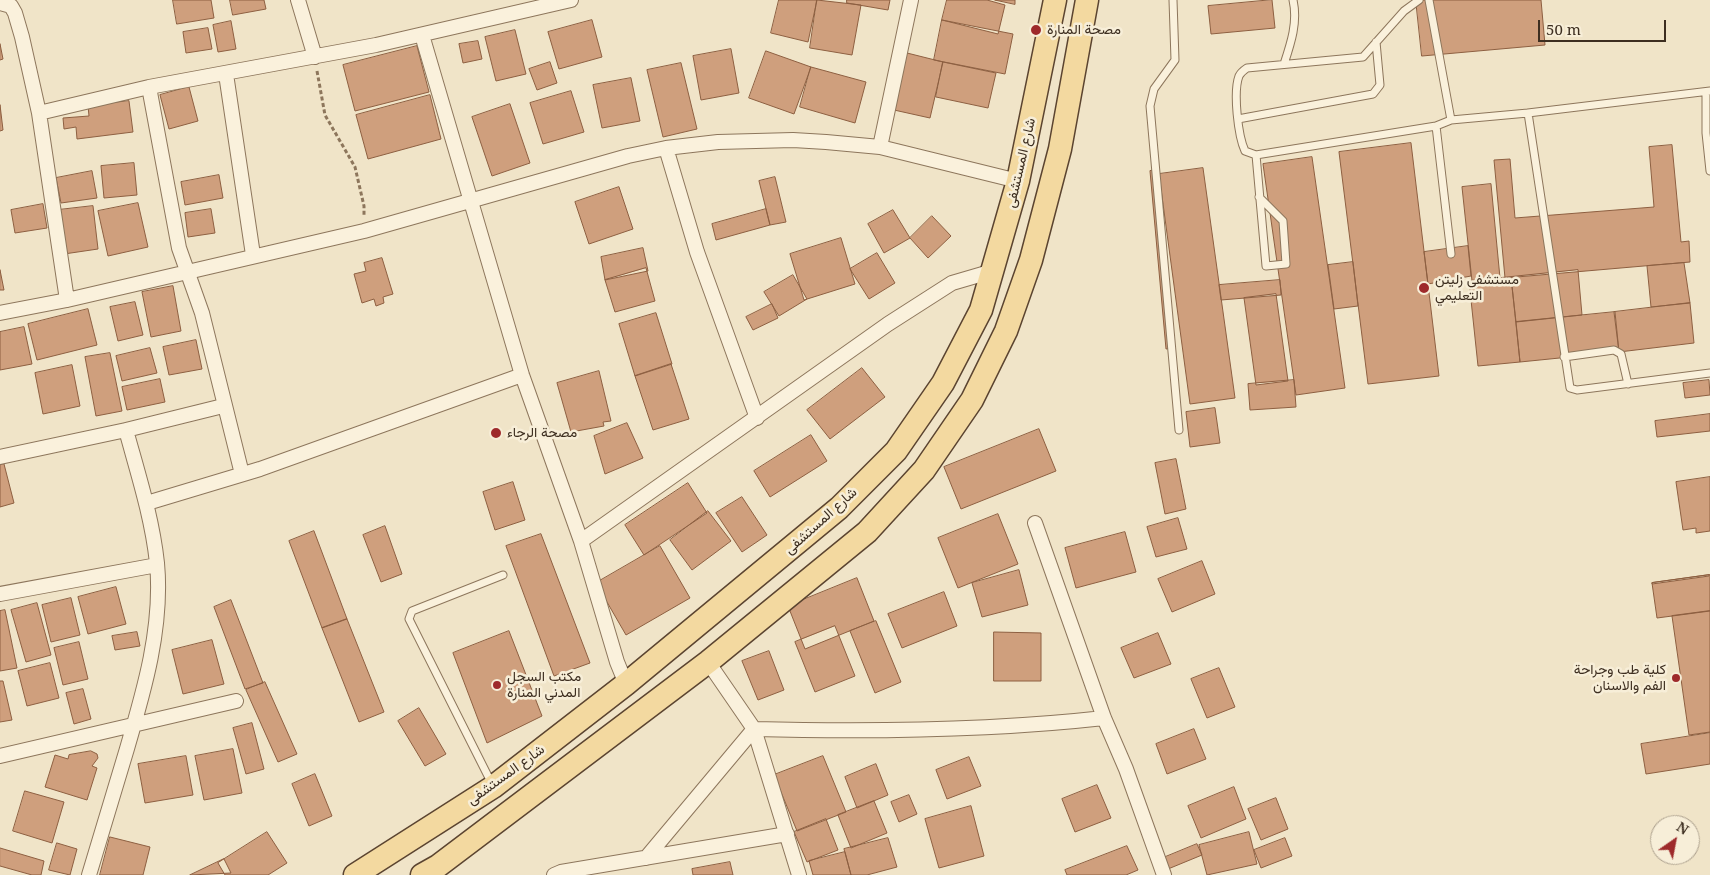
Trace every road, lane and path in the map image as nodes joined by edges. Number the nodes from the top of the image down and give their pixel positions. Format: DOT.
graph roads {
  1 [pos="298,0"];
  2 [pos="571,0"];
  3 [pos="911,0"];
  4 [pos="1056,0"];
  5 [pos="1087,0"];
  6 [pos="1173,0"];
  7 [pos="1293,0"];
  8 [pos="1419,0"];
  9 [pos="1429,0"];
  10 [pos="0,3"];
  11 [pos="422,36"];
  12 [pos="1376,42"];
  13 [pos="315,57"];
  14 [pos="1284,64"];
  15 [pos="226,74"];
  16 [pos="149,88"];
  17 [pos="1708,91"];
  18 [pos="39,113"];
  19 [pos="1528,113"];
  20 [pos="1238,118"];
  21 [pos="1451,120"];
  22 [pos="1436,126"];
  23 [pos="880,147"];
  24 [pos="666,148"];
  25 [pos="1256,155"];
  26 [pos="1710,171"];
  27 [pos="1018,181"];
  28 [pos="1259,197"];
  29 [pos="472,202"];
  30 [pos="364,231"];
  31 [pos="1451,254"];
  32 [pos="253,255"];
  33 [pos="187,270"];
  34 [pos="993,271"];
  35 [pos="67,300"];
  36 [pos="0,313"];
  37 [pos="1564,357"];
  38 [pos="1710,373"];
  39 [pos="522,376"];
  40 [pos="1628,384"];
  41 [pos="223,406"];
  42 [pos="757,418"];
  43 [pos="126,430"];
  44 [pos="1179,430"];
  45 [pos="0,457"];
  46 [pos="242,474"];
  47 [pos="147,503"];
  48 [pos="1036,523"];
  49 [pos="581,541"];
  50 [pos="157,565"];
  51 [pos="503,576"];
  52 [pos="0,594"];
  53 [pos="708,662"];
  54 [pos="626,684"];
  55 [pos="236,701"];
  56 [pos="1104,718"];
  57 [pos="134,725"];
  58 [pos="754,729"];
  59 [pos="0,756"];
  60 [pos="493,787"];
  61 [pos="787,834"];
  62 [pos="646,858"];
  63 [pos="89,875"];
  64 [pos="355,875"];
  65 [pos="422,875"];
  66 [pos="554,875"];
  67 [pos="799,875"];
  68 [pos="1164,875"];
  1 -- 13 [label="street"];
  2 -- 11 [label="street"];
  3 -- 23 [label="street"];
  4 -- 27 [label="main road, شارع المستشفى"];
  5 -- 53 [label="main road"];
  6 -- 44 [label="lane"];
  7 -- 14 [label="lane"];
  8 -- 12 [label="lane"];
  9 -- 21 [label="lane"];
  10 -- 18 [label="street"];
  11 -- 13 [label="street"];
  11 -- 29 [label="street"];
  12 -- 14 [label="lane"];
  12 -- 20 [label="lane"];
  13 -- 15 [label="street"];
  13 -- 30 [label="path"];
  14 -- 20 [label="lane"];
  15 -- 16 [label="street"];
  15 -- 32 [label="street"];
  16 -- 18 [label="street"];
  16 -- 33 [label="street"];
  17 -- 19 [label="lane"];
  17 -- 26 [label="lane"];
  18 -- 35 [label="street"];
  19 -- 21 [label="lane"];
  19 -- 37 [label="lane"];
  20 -- 25 [label="lane"];
  21 -- 22 [label="lane"];
  22 -- 25 [label="lane"];
  22 -- 31 [label="lane"];
  23 -- 24 [label="street"];
  23 -- 27 [label="street"];
  24 -- 29 [label="street"];
  24 -- 42 [label="street"];
  25 -- 28 [label="lane"];
  27 -- 34 [label="main road, شارع المستشفى"];
  28 -- 28 [label="lane"];
  29 -- 30 [label="street"];
  29 -- 39 [label="street"];
  30 -- 32 [label="street"];
  32 -- 33 [label="street"];
  33 -- 35 [label="street"];
  33 -- 41 [label="street"];
  34 -- 42 [label="street"];
  34 -- 54 [label="main road, شارع المستشفى"];
  35 -- 36 [label="street"];
  37 -- 40 [label="lane"];
  37 -- 40 [label="lane"];
  38 -- 40 [label="lane"];
  39 -- 46 [label="street"];
  39 -- 49 [label="street"];
  41 -- 43 [label="street"];
  41 -- 46 [label="street"];
  42 -- 49 [label="street"];
  43 -- 45 [label="street"];
  43 -- 47 [label="street"];
  46 -- 47 [label="street"];
  47 -- 50 [label="street"];
  48 -- 56 [label="street"];
  49 -- 54 [label="street"];
  50 -- 52 [label="street"];
  50 -- 57 [label="street"];
  51 -- 60 [label="lane"];
  53 -- 58 [label="street"];
  53 -- 65 [label="main road"];
  54 -- 60 [label="main road, شارع المستشفى"];
  55 -- 57 [label="street"];
  56 -- 58 [label="street"];
  56 -- 68 [label="street"];
  57 -- 59 [label="street"];
  57 -- 63 [label="street"];
  58 -- 61 [label="street"];
  58 -- 62 [label="street"];
  60 -- 64 [label="main road, شارع المستشفى"];
  61 -- 62 [label="street"];
  61 -- 67 [label="street"];
  62 -- 66 [label="street"];
}
